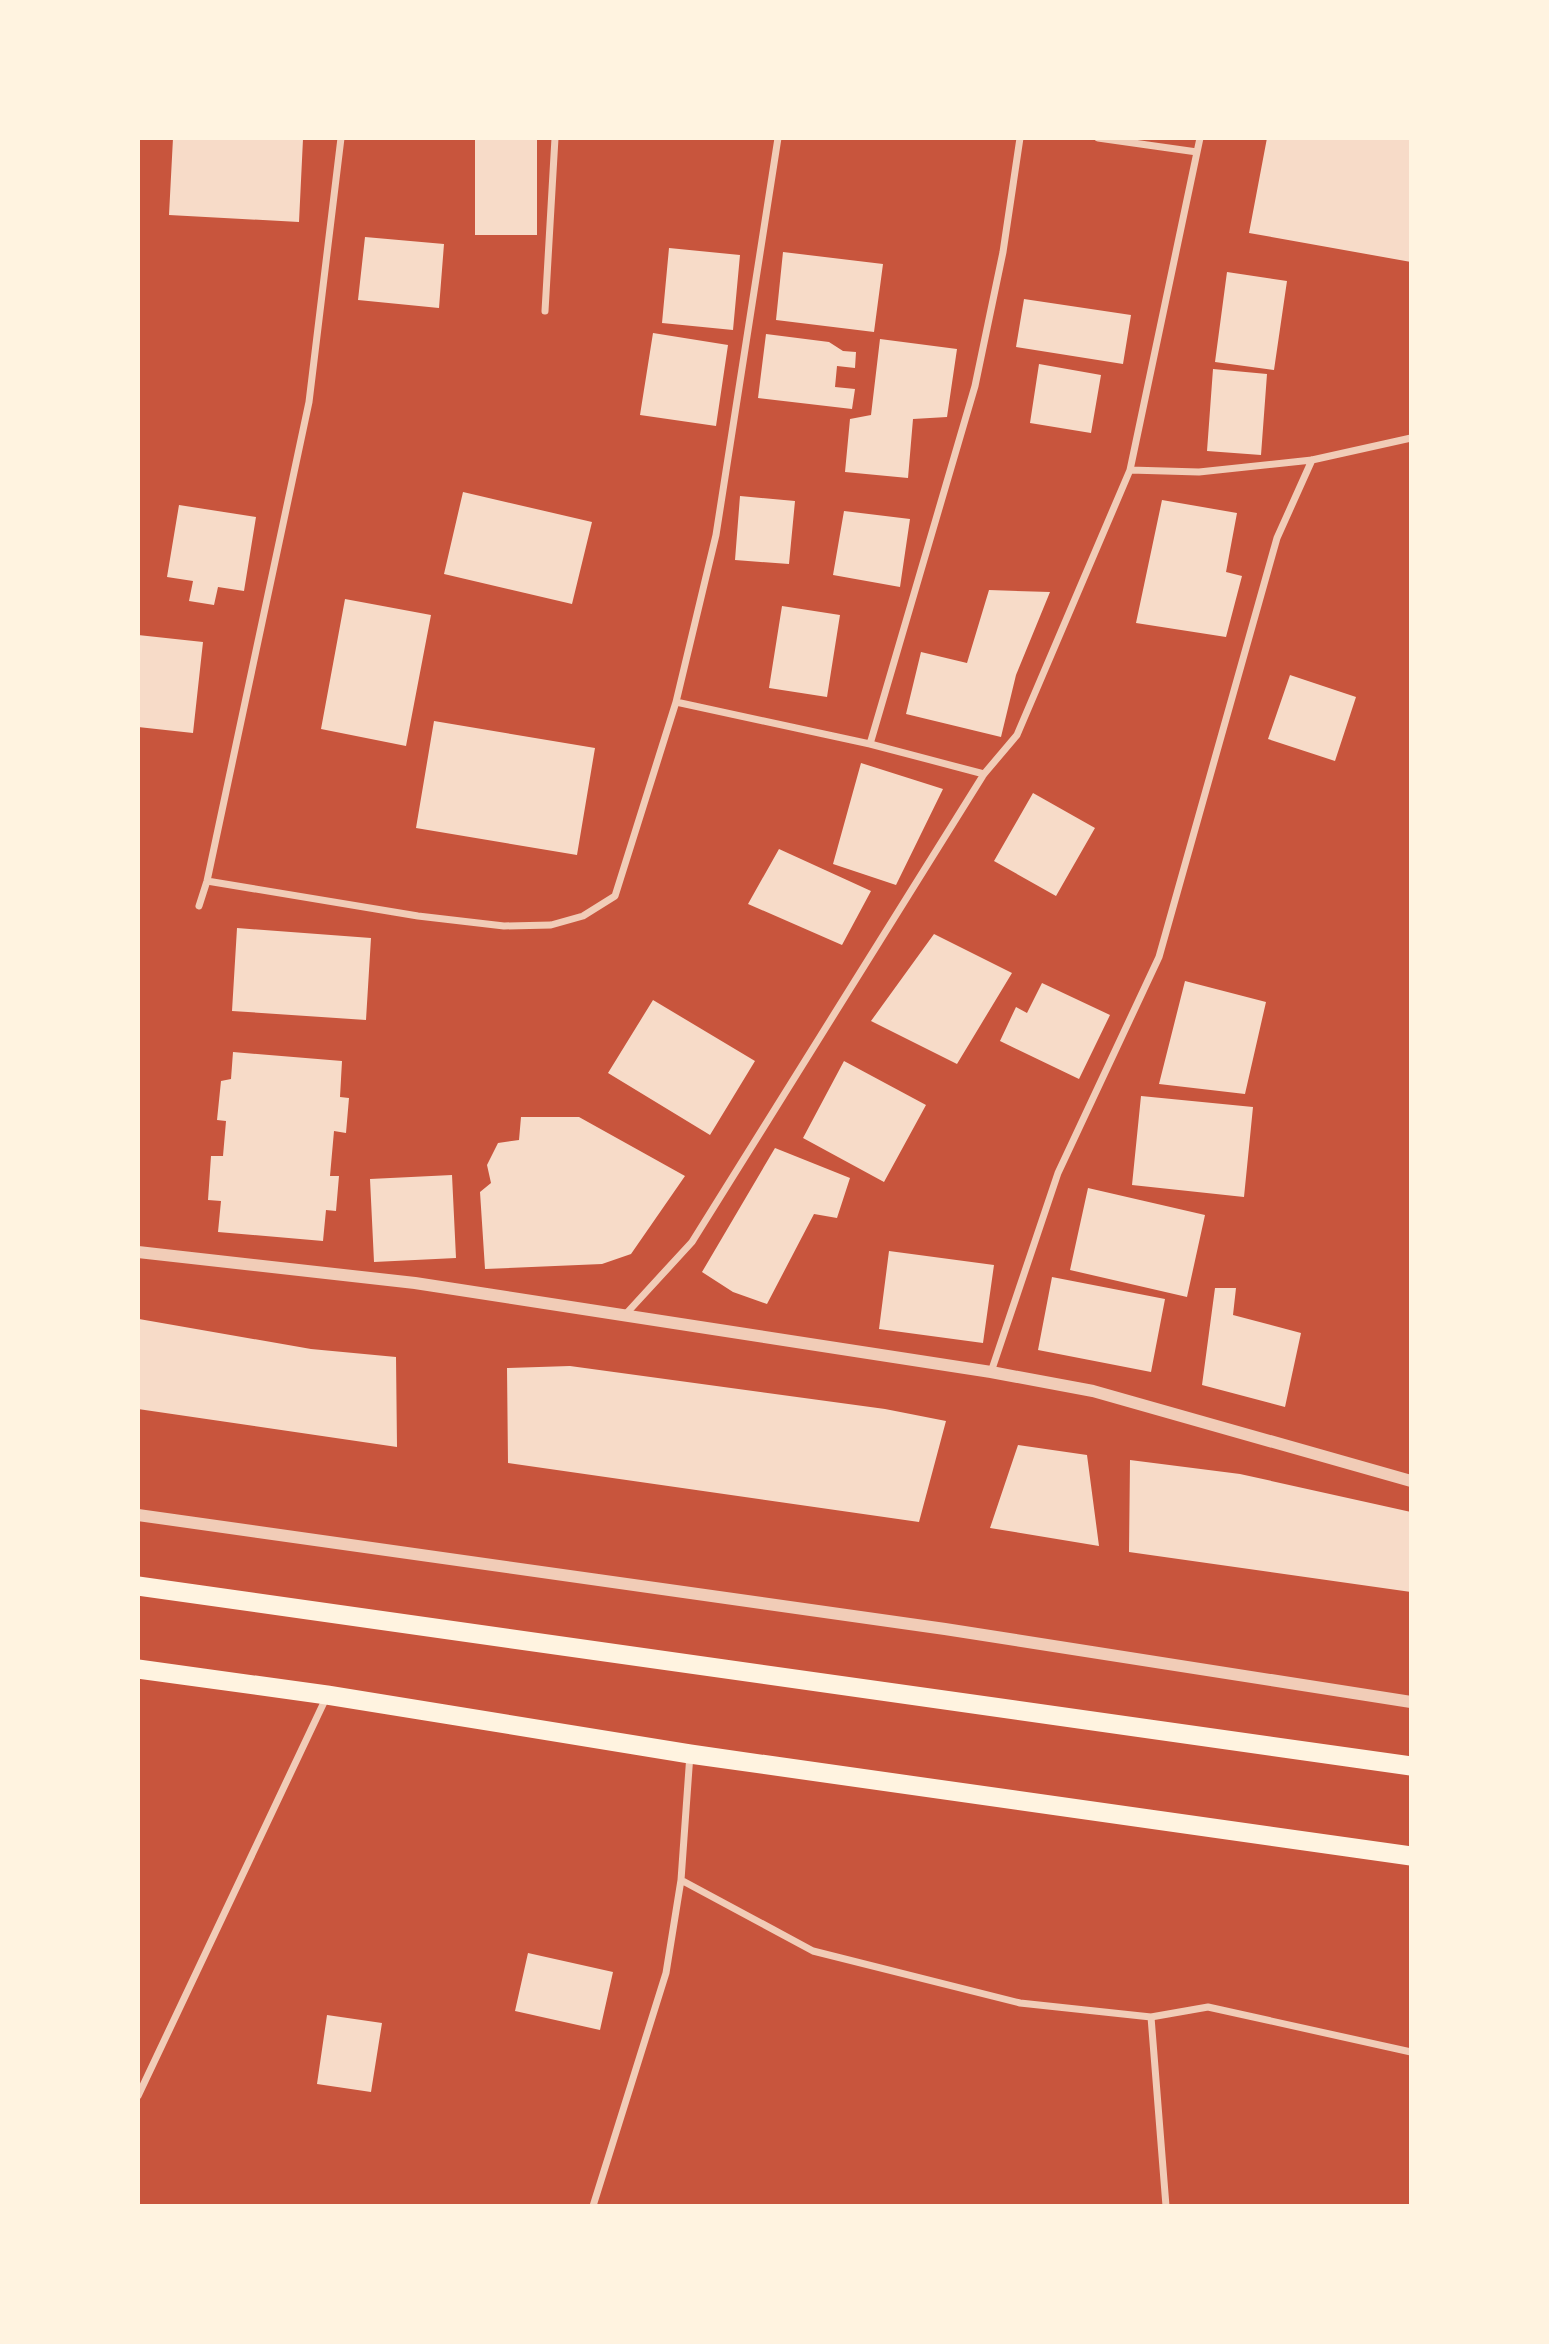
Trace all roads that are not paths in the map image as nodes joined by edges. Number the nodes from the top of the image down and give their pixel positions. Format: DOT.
graph roads {
  1 [pos="341,138"];
  2 [pos="555,138"];
  3 [pos="778,138"];
  4 [pos="1020,138"];
  5 [pos="1098,138"];
  6 [pos="1200,138"];
  7 [pos="1197,152"];
  8 [pos="545,311"];
  9 [pos="1411,438"];
  10 [pos="1312,460"];
  11 [pos="1130,470"];
  12 [pos="676,702"];
  13 [pos="870,744"];
  14 [pos="984,774"];
  15 [pos="207,881"];
  16 [pos="199,906"];
  17 [pos="138,1252"];
  18 [pos="624,1316"];
  19 [pos="991,1372"];
  20 [pos="1411,1481"];
  21 [pos="138,1515"];
  22 [pos="138,1586"];
  23 [pos="138,1669"];
  24 [pos="327,1695"];
  25 [pos="1411,1702"];
  26 [pos="690,1754"];
  27 [pos="1411,1766"];
  28 [pos="1411,1856"];
  29 [pos="681,1880"];
  30 [pos="1151,2017"];
  31 [pos="1411,2052"];
  32 [pos="138,2096"];
  33 [pos="593,2206"];
  34 [pos="1166,2206"];
  1 -- 15 [label="street"];
  2 -- 8 [label="street"];
  3 -- 12 [label="street"];
  4 -- 13 [label="street"];
  5 -- 7 [label="street"];
  6 -- 7 [label="street"];
  7 -- 11 [label="street"];
  9 -- 10 [label="street"];
  10 -- 11 [label="street"];
  10 -- 19 [label="street"];
  11 -- 14 [label="street"];
  12 -- 13 [label="street"];
  12 -- 15 [label="street"];
  13 -- 14 [label="street"];
  14 -- 18 [label="street"];
  15 -- 16 [label="street"];
  17 -- 18 [label="street"];
  18 -- 19 [label="street"];
  19 -- 20 [label="street"];
  21 -- 25 [label="street"];
  22 -- 27 [label="highway"];
  23 -- 24 [label="highway"];
  24 -- 26 [label="highway"];
  24 -- 32 [label="street"];
  26 -- 28 [label="highway"];
  26 -- 29 [label="street"];
  29 -- 30 [label="street"];
  29 -- 33 [label="street"];
  30 -- 31 [label="street"];
  30 -- 34 [label="street"];
}
